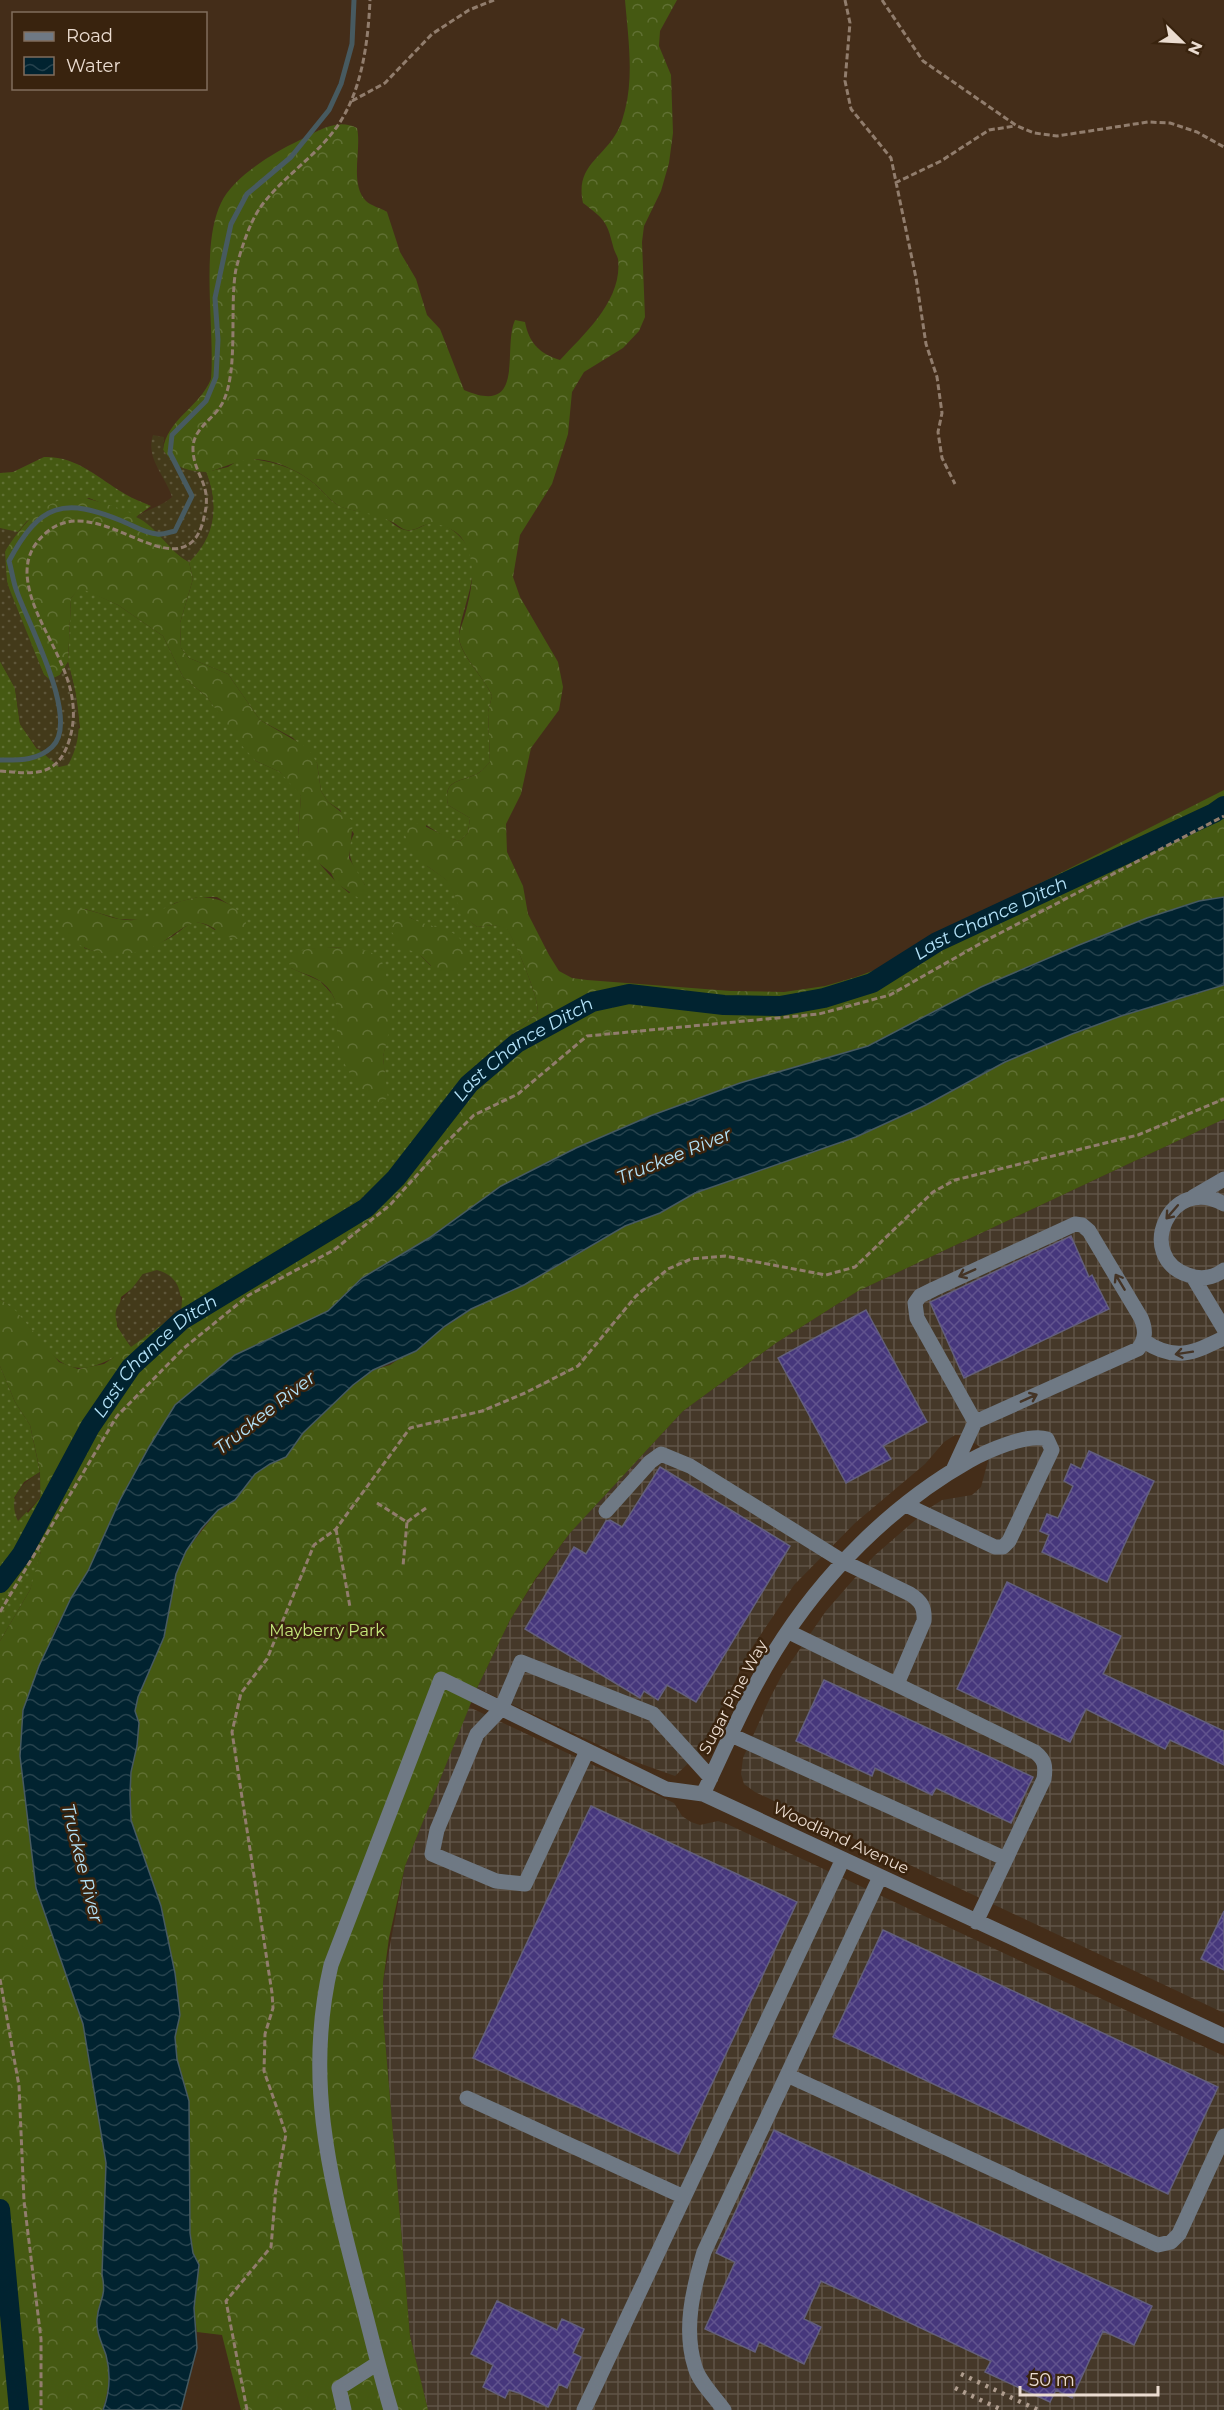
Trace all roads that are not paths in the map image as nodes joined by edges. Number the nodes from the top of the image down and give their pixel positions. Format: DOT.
graph roads {
  1 [pos="1224,1179"];
  2 [pos="1190,1199"];
  3 [pos="1224,1204"];
  4 [pos="1224,1270"];
  5 [pos="1193,1277"];
  6 [pos="1224,1329"];
  7 [pos="1224,1338"];
  8 [pos="1144,1341"];
  9 [pos="975,1422"];
  10 [pos="953,1470"];
  11 [pos="906,1505"];
  12 [pos="606,1511"];
  13 [pos="844,1562"];
  14 [pos="789,1632"];
  15 [pos="897,1684"];
  16 [pos="501,1709"];
  17 [pos="731,1735"];
  18 [pos="587,1751"];
  19 [pos="711,1778"];
  20 [pos="704,1794"];
  21 [pos="843,1859"];
  22 [pos="1006,1859"];
  23 [pos="880,1877"];
  24 [pos="976,1922"];
  25 [pos="1224,2036"];
  26 [pos="787,2075"];
  27 [pos="467,2098"];
  28 [pos="1224,2136"];
  29 [pos="684,2197"];
  30 [pos="378,2363"];
  31 [pos="344,2410"];
  32 [pos="391,2410"];
  33 [pos="584,2410"];
  34 [pos="724,2410"];
  1 -- 2 [label="street"];
  2 -- 3 [label="street"];
  2 -- 5 [label="street, one-way"];
  4 -- 5 [label="street"];
  5 -- 6 [label="street"];
  7 -- 8 [label="street, one-way"];
  9 -- 8 [label="street, one-way"];
  8 -- 9 [label="street, one-way"];
  9 -- 10 [label="street"];
  10 -- 11 [label="street, Sugar Pine Way"];
  10 -- 11 [label="street, Sugar Pine Way"];
  11 -- 13 [label="street, Sugar Pine Way"];
  12 -- 13 [label="street"];
  13 -- 14 [label="street, Sugar Pine Way"];
  13 -- 15 [label="street"];
  14 -- 15 [label="street"];
  14 -- 17 [label="street, Sugar Pine Way"];
  15 -- 22 [label="street"];
  16 -- 18 [label="street, Woodland Avenue"];
  16 -- 18 [label="street"];
  16 -- 19 [label="street"];
  16 -- 30 [label="street, Woodland Avenue"];
  17 -- 19 [label="street, Sugar Pine Way"];
  17 -- 22 [label="street"];
  18 -- 20 [label="street, Woodland Avenue"];
  19 -- 20 [label="street, Sugar Pine Way"];
  20 -- 21 [label="street, Woodland Avenue"];
  21 -- 23 [label="street, Woodland Avenue"];
  21 -- 29 [label="street"];
  22 -- 24 [label="street"];
  23 -- 24 [label="street, Woodland Avenue"];
  23 -- 26 [label="street"];
  24 -- 25 [label="street, Woodland Avenue"];
  26 -- 28 [label="street"];
  26 -- 34 [label="street"];
  27 -- 29 [label="street"];
  29 -- 33 [label="street"];
  30 -- 31 [label="street"];
  30 -- 32 [label="street"];
}
